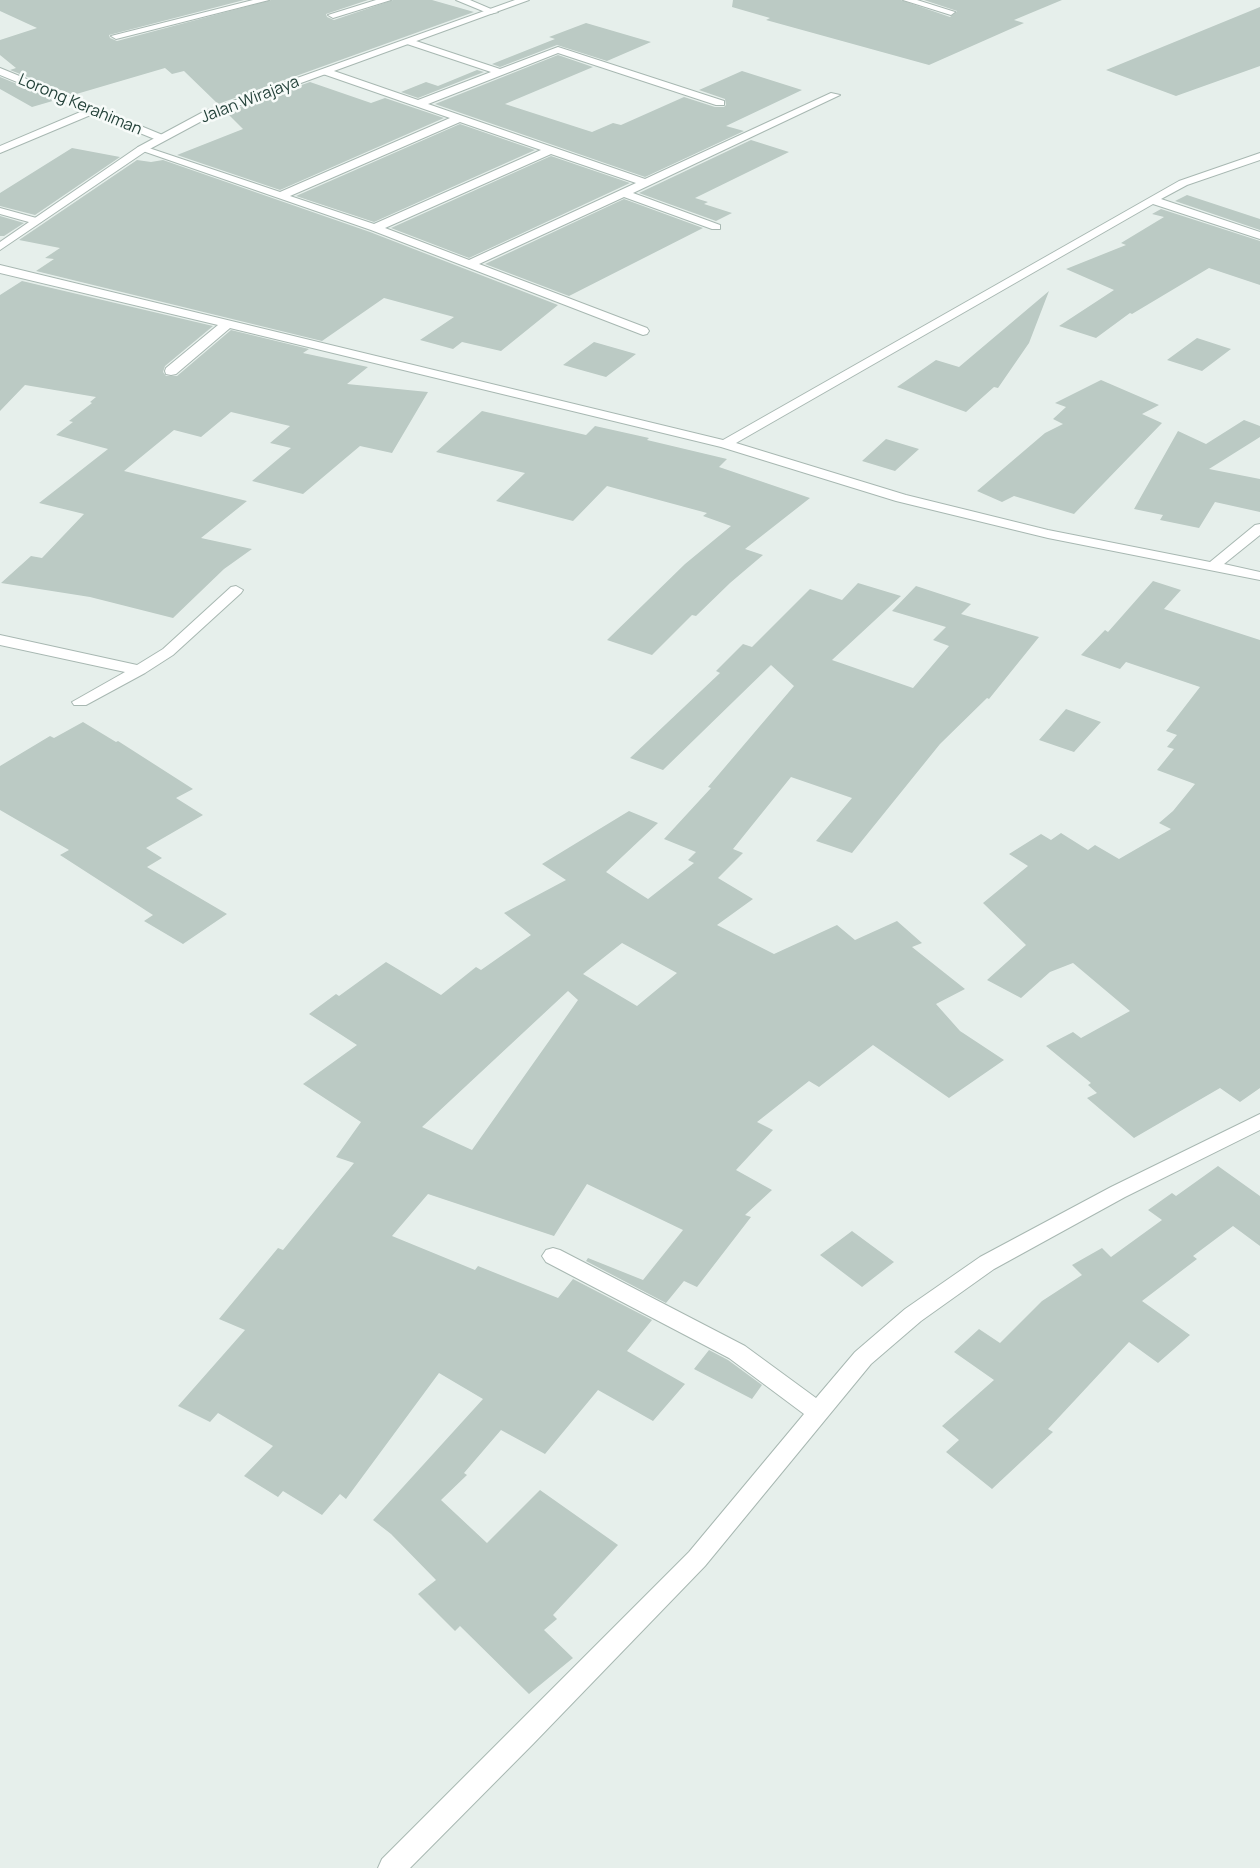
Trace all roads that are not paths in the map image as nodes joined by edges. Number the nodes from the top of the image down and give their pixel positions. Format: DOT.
graph roads {
  1 [pos="264,0"];
  2 [pos="386,0"];
  3 [pos="461,0"];
  4 [pos="524,0"];
  5 [pos="907,0"];
  6 [pos="493,12"];
  7 [pos="951,12"];
  8 [pos="333,15"];
  9 [pos="116,36"];
  10 [pos="410,42"];
  11 [pos="0,71"];
  12 [pos="327,72"];
  13 [pos="500,72"];
  14 [pos="835,95"];
  15 [pos="420,103"];
  16 [pos="720,103"];
  17 [pos="93,110"];
  18 [pos="460,118"];
  19 [pos="160,138"];
  20 [pos="142,149"];
  21 [pos="0,150"];
  22 [pos="550,150"];
  23 [pos="1260,156"];
  24 [pos="646,183"];
  25 [pos="623,193"];
  26 [pos="282,195"];
  27 [pos="1152,200"];
  28 [pos="0,211"];
  29 [pos="36,220"];
  30 [pos="716,227"];
  31 [pos="375,228"];
  32 [pos="1260,236"];
  33 [pos="0,247"];
  34 [pos="470,264"];
  35 [pos="2,268"];
  36 [pos="227,324"];
  37 [pos="644,331"];
  38 [pos="171,371"];
  39 [pos="725,444"];
  40 [pos="1260,528"];
  41 [pos="1212,567"];
  42 [pos="1260,576"];
  43 [pos="236,590"];
  44 [pos="0,640"];
  45 [pos="140,670"];
  46 [pos="80,702"];
  47 [pos="1260,1121"];
  48 [pos="553,1256"];
  49 [pos="818,1412"];
  50 [pos="391,1868"];
  1 -- 9 [label="street"];
  2 -- 8 [label="street"];
  3 -- 6 [label="street"];
  4 -- 6 [label="street, Jalan Wirajaya"];
  5 -- 7 [label="lane"];
  6 -- 10 [label="street, Jalan Wirajaya"];
  10 -- 12 [label="street, Jalan Wirajaya"];
  10 -- 13 [label="street"];
  11 -- 17 [label="street, Lorong Kerahiman"];
  12 -- 15 [label="street"];
  12 -- 19 [label="street, Jalan Wirajaya"];
  13 -- 15 [label="street"];
  13 -- 16 [label="street"];
  14 -- 24 [label="street"];
  15 -- 18 [label="street"];
  17 -- 19 [label="street, Lorong Kerahiman"];
  17 -- 21 [label="street"];
  18 -- 22 [label="street"];
  18 -- 26 [label="street"];
  19 -- 20 [label="street, Jalan Wirajaya"];
  20 -- 26 [label="street"];
  20 -- 29 [label="street, Jalan Wirajaya"];
  22 -- 24 [label="street"];
  22 -- 31 [label="street"];
  23 -- 27 [label="street"];
  24 -- 25 [label="street"];
  25 -- 30 [label="street"];
  25 -- 34 [label="street"];
  26 -- 31 [label="street"];
  27 -- 32 [label="street"];
  27 -- 39 [label="street"];
  28 -- 29 [label="street"];
  29 -- 33 [label="street, Jalan Wirajaya"];
  31 -- 34 [label="street"];
  34 -- 37 [label="street"];
  35 -- 36 [label="street"];
  36 -- 38 [label="street"];
  36 -- 39 [label="street"];
  39 -- 41 [label="street"];
  40 -- 41 [label="street"];
  41 -- 42 [label="street"];
  43 -- 45 [label="street"];
  44 -- 45 [label="street"];
  45 -- 46 [label="street"];
  47 -- 49 [label="street"];
  48 -- 49 [label="street"];
  49 -- 50 [label="street"];
}
